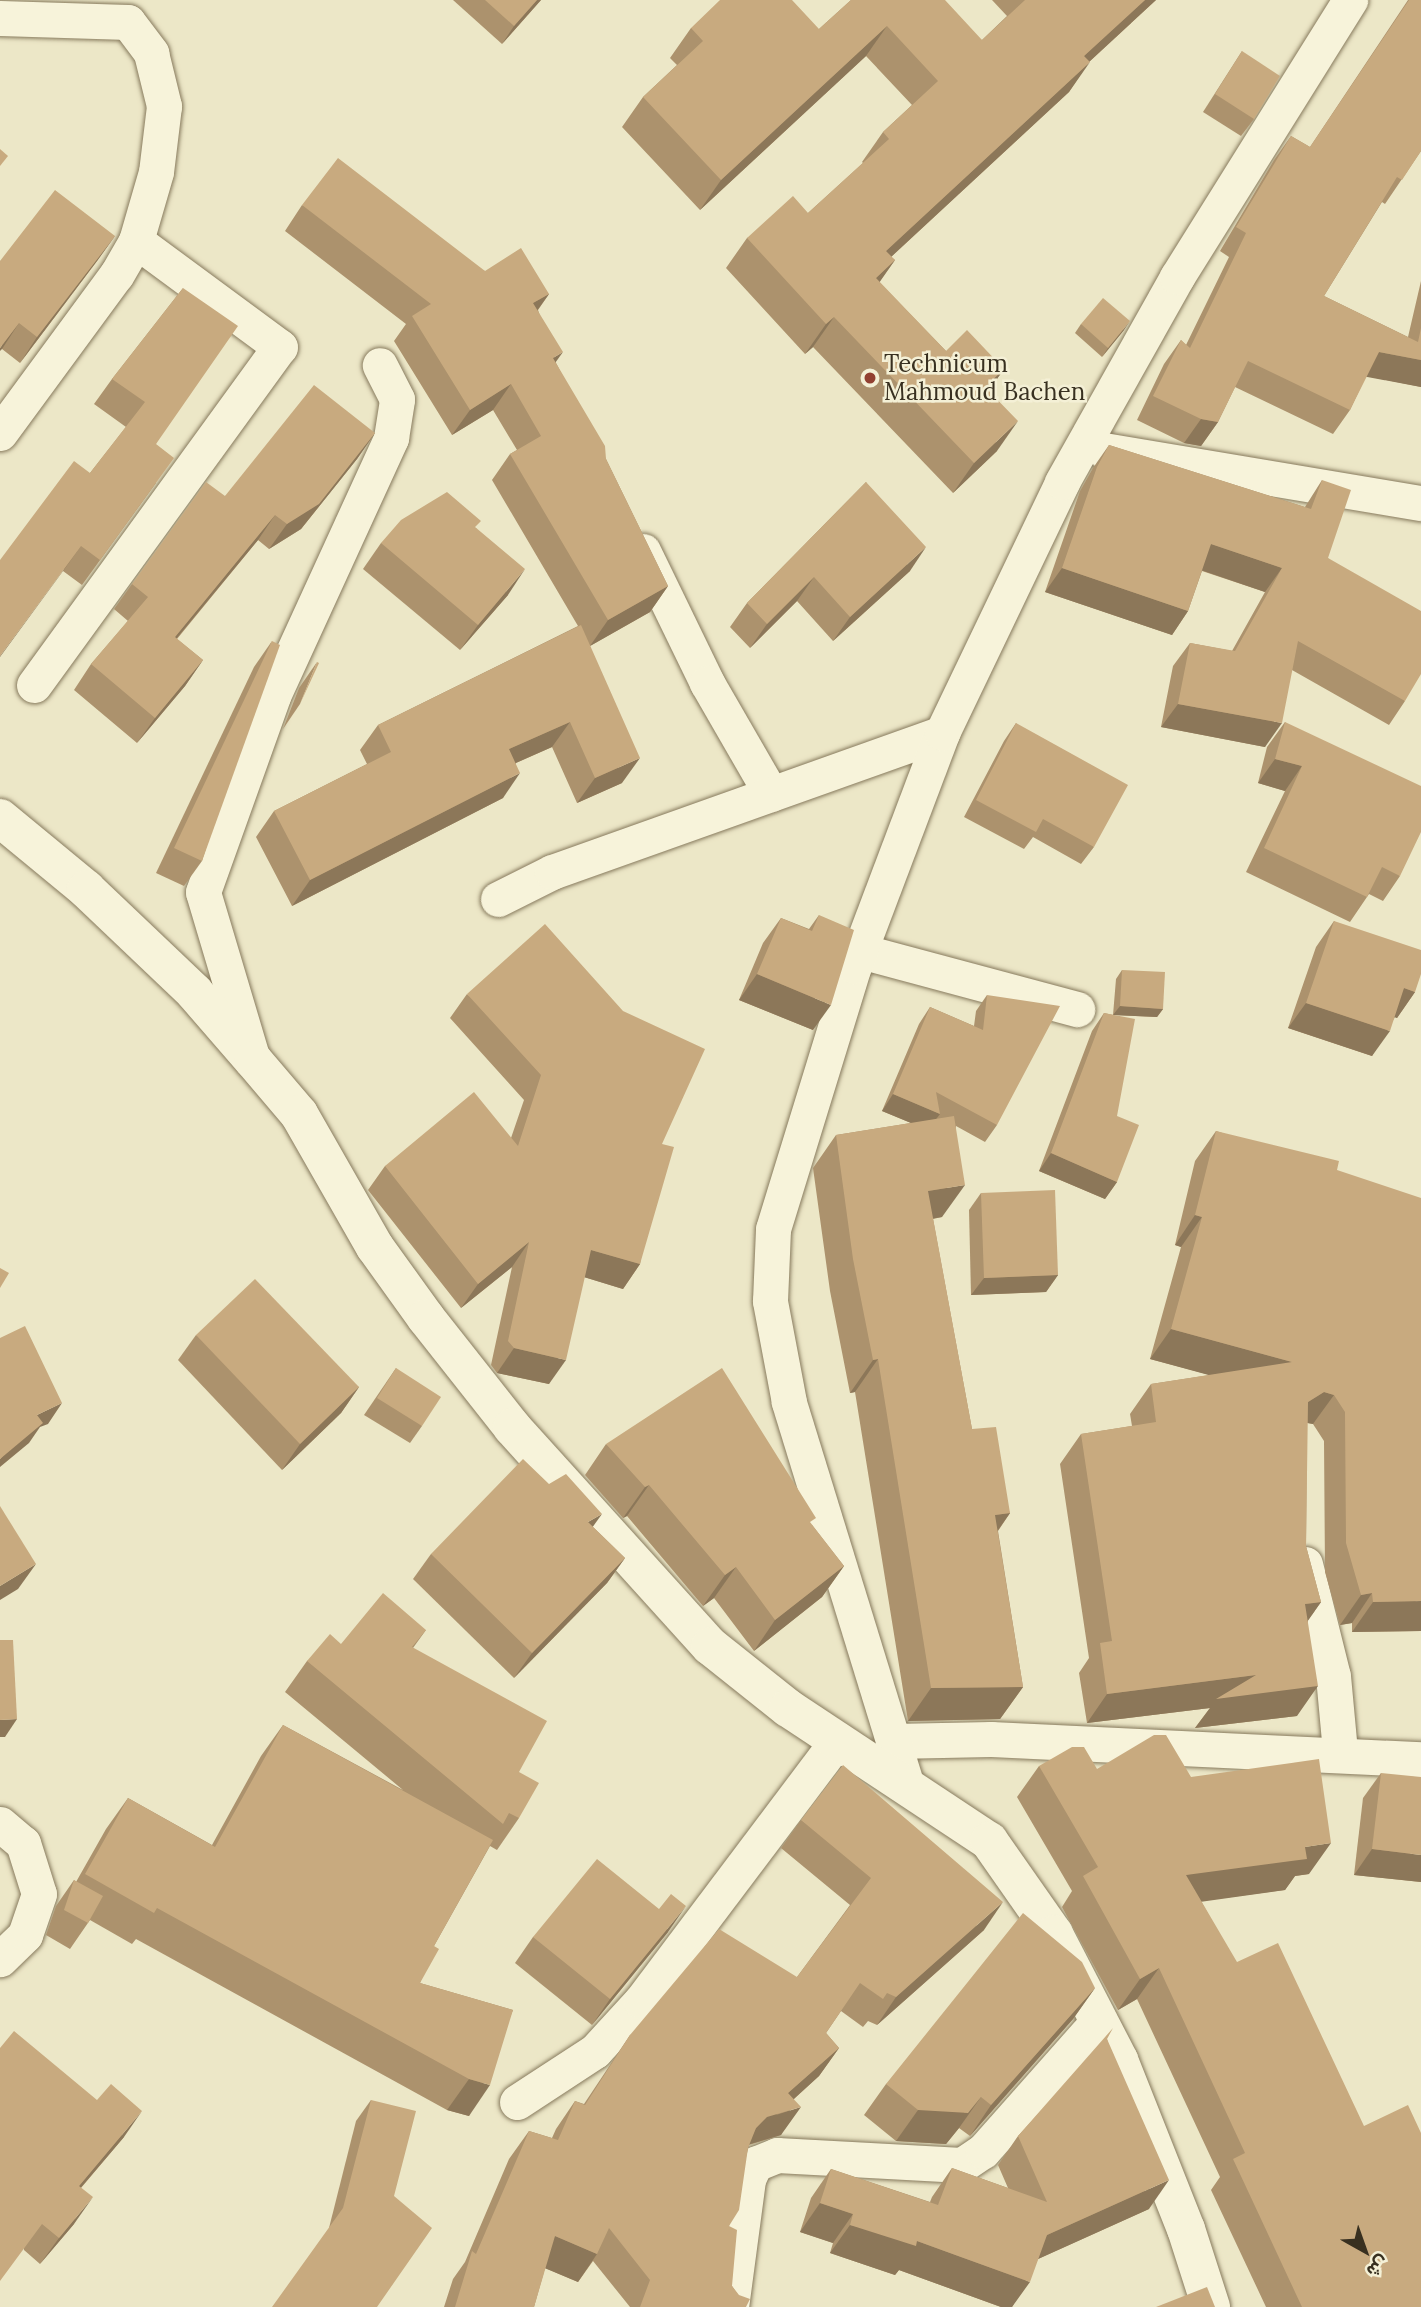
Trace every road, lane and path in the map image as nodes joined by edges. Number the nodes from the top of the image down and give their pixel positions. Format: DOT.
graph roads {
  1 [pos="1350,0"];
  2 [pos="0,18"];
  3 [pos="136,241"];
  4 [pos="380,365"];
  5 [pos="0,433"];
  6 [pos="1083,446"];
  7 [pos="1421,503"];
  8 [pos="629,525"];
  9 [pos="34,685"];
  10 [pos="942,733"];
  11 [pos="771,794"];
  12 [pos="0,818"];
  13 [pos="498,899"];
  14 [pos="860,951"];
  15 [pos="1077,1009"];
  16 [pos="253,1060"];
  17 [pos="1304,1535"];
  18 [pos="838,1740"];
  19 [pos="893,1741"];
  20 [pos="1340,1752"];
  21 [pos="1421,1759"];
  22 [pos="906,1783"];
  23 [pos="0,1824"];
  24 [pos="0,1959"];
  25 [pos="1099,2020"];
  26 [pos="517,2102"];
  27 [pos="731,2307"];
  28 [pos="1211,2307"];
  1 -- 6 [label="street"];
  2 -- 3 [label="street"];
  3 -- 5 [label="street"];
  3 -- 9 [label="street"];
  4 -- 16 [label="street"];
  6 -- 7 [label="street"];
  6 -- 10 [label="street"];
  8 -- 11 [label="street"];
  10 -- 11 [label="street"];
  10 -- 14 [label="street"];
  11 -- 13 [label="street"];
  12 -- 16 [label="street"];
  14 -- 15 [label="street"];
  14 -- 19 [label="street"];
  16 -- 18 [label="street"];
  17 -- 20 [label="street"];
  18 -- 22 [label="street"];
  18 -- 26 [label="street"];
  19 -- 20 [label="street"];
  19 -- 22 [label="street"];
  20 -- 21 [label="street"];
  22 -- 25 [label="street"];
  23 -- 24 [label="street"];
  25 -- 27 [label="street"];
  25 -- 28 [label="street"];
}
